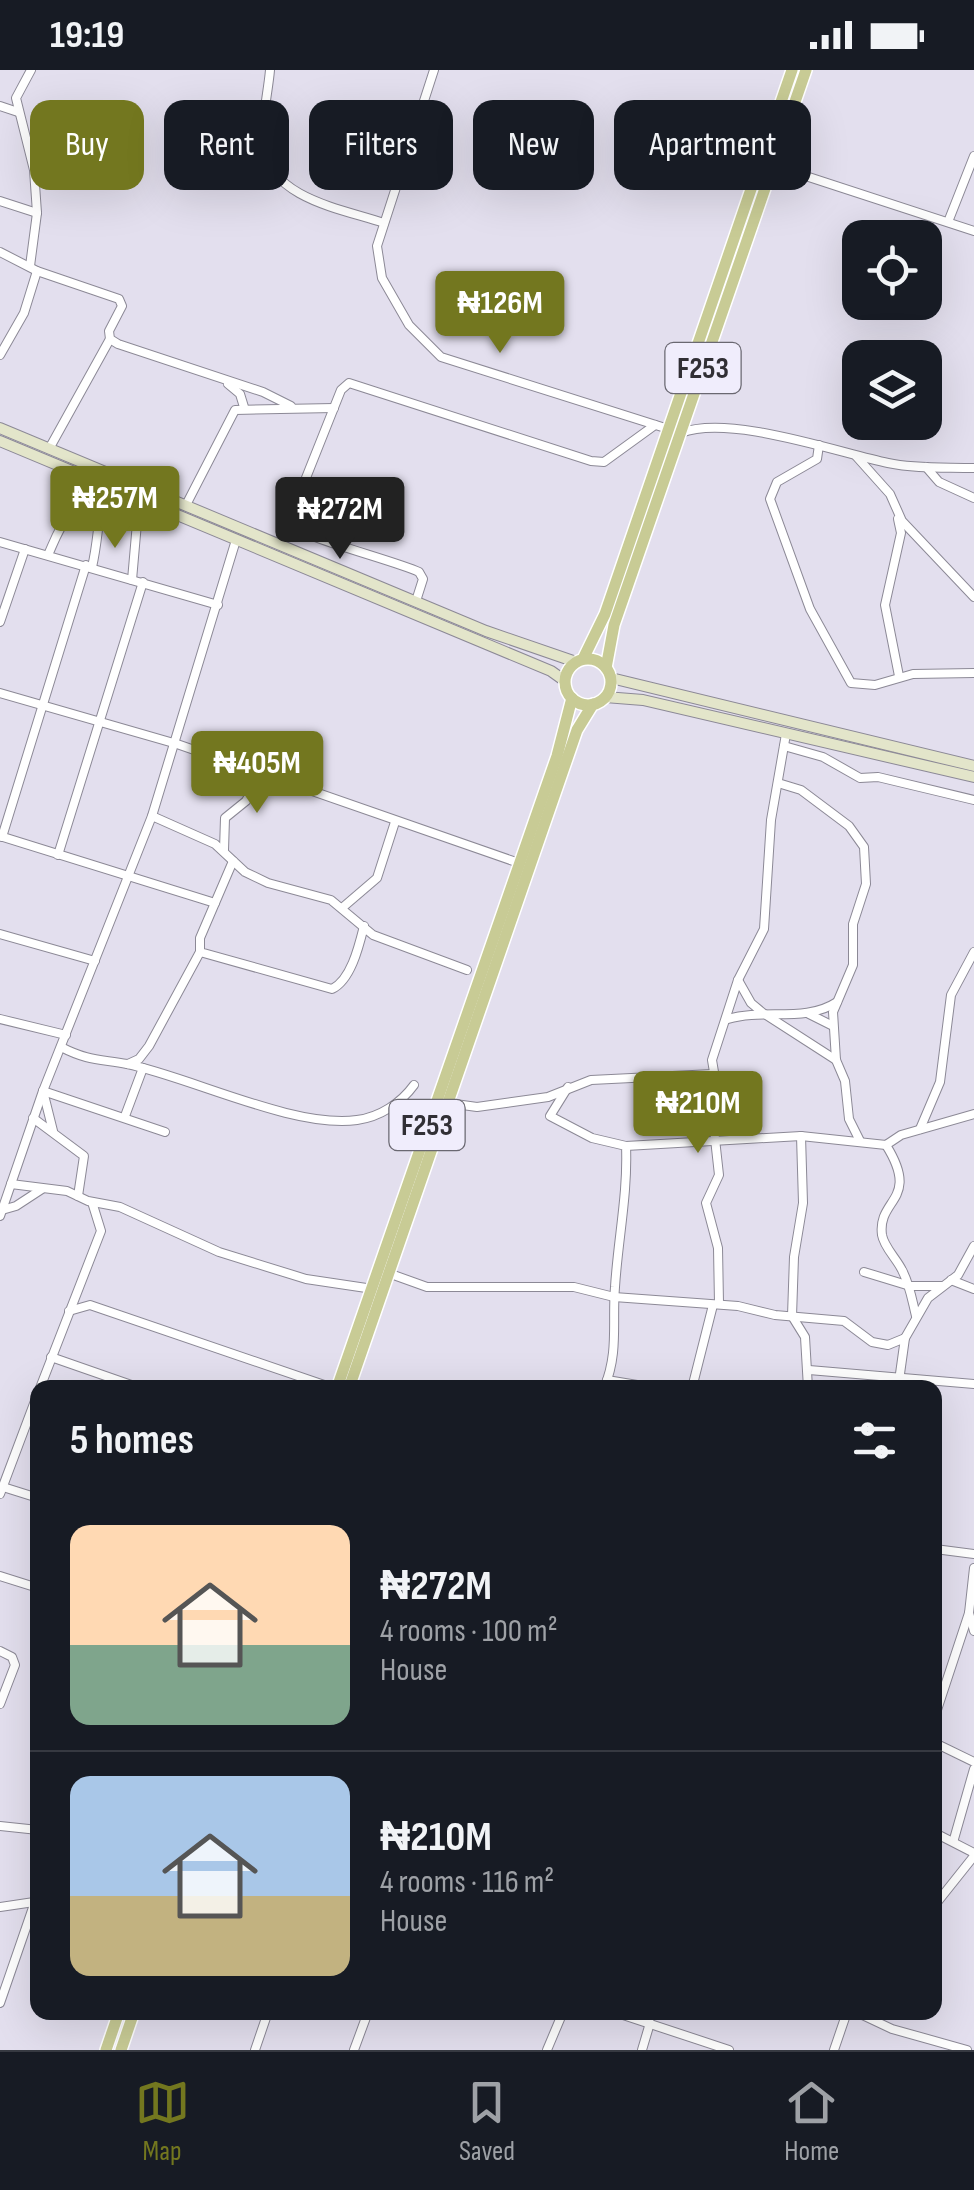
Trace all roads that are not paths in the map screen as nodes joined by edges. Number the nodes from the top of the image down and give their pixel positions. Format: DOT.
graph roads {
  1 [pos="31,70"];
  2 [pos="270,70"];
  3 [pos="792,70"];
  4 [pos="806,70"];
  5 [pos="433,71"];
  6 [pos="795,100"];
  7 [pos="0,106"];
  8 [pos="18,112"];
  9 [pos="974,156"];
  10 [pos="811,178"];
  11 [pos="762,190"];
  12 [pos="0,200"];
  13 [pos="38,213"];
  14 [pos="384,222"];
  15 [pos="948,222"];
  16 [pos="974,231"];
  17 [pos="0,252"];
  18 [pos="34,269"];
  19 [pos="110,339"];
  20 [pos="0,354"];
  21 [pos="225,382"];
  22 [pos="291,406"];
  23 [pos="244,407"];
  24 [pos="334,408"];
  25 [pos="0,428"];
  26 [pos="668,429"];
  27 [pos="0,441"];
  28 [pos="819,445"];
  29 [pos="49,449"];
  30 [pos="854,453"];
  31 [pos="926,467"];
  32 [pos="974,468"];
  33 [pos="109,480"];
  34 [pos="974,498"];
  35 [pos="139,500"];
  36 [pos="98,502"];
  37 [pos="186,505"];
  38 [pos="896,508"];
  39 [pos="236,540"];
  40 [pos="0,542"];
  41 [pos="25,549"];
  42 [pos="48,555"];
  43 [pos="89,566"];
  44 [pos="131,578"];
  45 [pos="142,582"];
  46 [pos="138,597"];
  47 [pos="974,598"];
  48 [pos="416,602"];
  49 [pos="218,605"];
  50 [pos="0,622"];
  51 [pos="579,661"];
  52 [pos="608,673"];
  53 [pos="974,673"];
  54 [pos="899,676"];
  55 [pos="565,681"];
  56 [pos="0,693"];
  57 [pos="605,697"];
  58 [pos="572,698"];
  59 [pos="593,704"];
  60 [pos="40,705"];
  61 [pos="98,720"];
  62 [pos="785,740"];
  63 [pos="177,744"];
  64 [pos="974,766"];
  65 [pos="262,774"];
  66 [pos="974,777"];
  67 [pos="778,783"];
  68 [pos="974,800"];
  69 [pos="152,816"];
  70 [pos="395,822"];
  71 [pos="1,836"];
  72 [pos="224,850"];
  73 [pos="58,854"];
  74 [pos="233,861"];
  75 [pos="525,864"];
  76 [pos="130,876"];
  77 [pos="215,903"];
  78 [pos="342,908"];
  79 [pos="364,926"];
  80 [pos="0,934"];
  81 [pos="200,952"];
  82 [pos="974,952"];
  83 [pos="95,962"];
  84 [pos="468,970"];
  85 [pos="738,980"];
  86 [pos="837,1002"];
  87 [pos="763,1013"];
  88 [pos="809,1014"];
  89 [pos="728,1019"];
  90 [pos="0,1020"];
  91 [pos="833,1026"];
  92 [pos="66,1035"];
  93 [pos="62,1047"];
  94 [pos="139,1059"];
  95 [pos="836,1060"];
  96 [pos="128,1064"];
  97 [pos="144,1070"];
  98 [pos="713,1074"];
  99 [pos="414,1086"];
  100 [pos="568,1087"];
  101 [pos="43,1091"];
  102 [pos="448,1104"];
  103 [pos="974,1114"];
  104 [pos="125,1116"];
  105 [pos="33,1118"];
  106 [pos="848,1119"];
  107 [pos="920,1129"];
  108 [pos="53,1130"];
  109 [pos="165,1132"];
  110 [pos="801,1136"];
  111 [pos="834,1137"];
  112 [pos="860,1141"];
  113 [pos="714,1142"];
  114 [pos="886,1145"];
  115 [pos="626,1146"];
  116 [pos="11,1184"];
  117 [pos="44,1187"];
  118 [pos="78,1196"];
  119 [pos="92,1202"];
  120 [pos="1,1213"];
  121 [pos="974,1246"];
  122 [pos="864,1272"];
  123 [pos="388,1273"];
  124 [pos="951,1280"];
  125 [pos="910,1286"];
  126 [pos="942,1286"];
  127 [pos="974,1289"];
  128 [pos="376,1290"];
  129 [pos="614,1297"];
  130 [pos="716,1304"];
  131 [pos="69,1311"];
  132 [pos="792,1316"];
  133 [pos="916,1316"];
  134 [pos="905,1338"];
  135 [pos="51,1357"];
  136 [pos="809,1370"];
  137 [pos="42,1380"];
  138 [pos="117,1380"];
  139 [pos="310,1380"];
  140 [pos="337,1380"];
  141 [pos="351,1380"];
  142 [pos="607,1380"];
  143 [pos="694,1380"];
  144 [pos="808,1380"];
  145 [pos="879,1380"];
  146 [pos="900,1380"];
  147 [pos="942,1384"];
  148 [pos="974,1384"];
  149 [pos="30,1412"];
  150 [pos="1,1490"];
  151 [pos="30,1496"];
  152 [pos="942,1549"];
  153 [pos="974,1554"];
  154 [pos="974,1568"];
  155 [pos="0,1576"];
  156 [pos="30,1585"];
  157 [pos="968,1613"];
  158 [pos="974,1631"];
  159 [pos="0,1651"];
  160 [pos="942,1694"];
  161 [pos="0,1704"];
  162 [pos="942,1747"];
  163 [pos="974,1766"];
  164 [pos="0,1826"];
  165 [pos="30,1829"];
  166 [pos="942,1835"];
  167 [pos="954,1839"];
  168 [pos="974,1855"];
  169 [pos="942,1896"];
  170 [pos="30,1899"];
  171 [pos="0,1907"];
  172 [pos="30,1914"];
  173 [pos="0,2002"];
  174 [pos="116,2020"];
  175 [pos="131,2020"];
  176 [pos="265,2020"];
  177 [pos="365,2020"];
  178 [pos="560,2020"];
  179 [pos="640,2020"];
  180 [pos="844,2020"];
  181 [pos="873,2020"];
  182 [pos="650,2023"];
  183 [pos="106,2050"];
  184 [pos="122,2050"];
  185 [pos="255,2050"];
  186 [pos="354,2050"];
  187 [pos="548,2050"];
  188 [pos="642,2050"];
  189 [pos="729,2050"];
  190 [pos="834,2050"];
  191 [pos="967,2050"];
  1 -- 8 [label="street"];
  2 -- 14 [label="street"];
  3 -- 26 [label="main road, F253"];
  4 -- 6 [label="main road, F253"];
  5 -- 14 [label="street"];
  7 -- 8 [label="street"];
  8 -- 13 [label="street"];
  9 -- 15 [label="street"];
  10 -- 15 [label="street"];
  11 -- 26 [label="main road, F253"];
  12 -- 13 [label="street"];
  13 -- 18 [label="street"];
  14 -- 26 [label="street"];
  15 -- 16 [label="street"];
  17 -- 18 [label="street"];
  18 -- 19 [label="street"];
  18 -- 20 [label="street"];
  19 -- 21 [label="street"];
  19 -- 29 [label="street"];
  21 -- 22 [label="street"];
  21 -- 23 [label="street"];
  22 -- 23 [label="street"];
  22 -- 24 [label="street"];
  23 -- 37 [label="street"];
  24 -- 26 [label="street"];
  24 -- 48 [label="street"];
  25 -- 29 [label="main road"];
  26 -- 28 [label="street"];
  26 -- 51 [label="main road, F253"];
  26 -- 52 [label="main road, F253"];
  27 -- 33 [label="main road"];
  28 -- 30 [label="street"];
  28 -- 54 [label="street"];
  29 -- 33 [label="main road"];
  30 -- 31 [label="street"];
  30 -- 38 [label="street"];
  31 -- 32 [label="street"];
  31 -- 34 [label="street"];
  33 -- 35 [label="main road"];
  33 -- 36 [label="street"];
  33 -- 37 [label="main road"];
  35 -- 39 [label="main road"];
  35 -- 44 [label="street"];
  36 -- 42 [label="street"];
  36 -- 43 [label="street"];
  37 -- 48 [label="main road"];
  38 -- 47 [label="street"];
  38 -- 54 [label="street"];
  39 -- 49 [label="street"];
  39 -- 55 [label="main road"];
  40 -- 41 [label="street"];
  41 -- 42 [label="street"];
  41 -- 50 [label="street"];
  42 -- 43 [label="street"];
  43 -- 44 [label="street"];
  43 -- 60 [label="street"];
  44 -- 45 [label="street"];
  44 -- 46 [label="street"];
  45 -- 46 [label="street"];
  45 -- 49 [label="street"];
  46 -- 61 [label="street"];
  48 -- 51 [label="main road"];
  49 -- 63 [label="street"];
  51 -- 52 [label="main road"];
  51 -- 55 [label="main road, F253"];
  52 -- 57 [label="main road, F253"];
  52 -- 64 [label="main road"];
  53 -- 54 [label="street"];
  55 -- 58 [label="main road"];
  56 -- 60 [label="street"];
  57 -- 59 [label="main road"];
  57 -- 62 [label="main road"];
  58 -- 59 [label="main road"];
  58 -- 75 [label="main road, F253"];
  59 -- 75 [label="main road, F253"];
  60 -- 61 [label="street"];
  60 -- 71 [label="street"];
  61 -- 63 [label="street"];
  61 -- 73 [label="street"];
  62 -- 66 [label="main road"];
  62 -- 67 [label="street"];
  62 -- 68 [label="street"];
  63 -- 65 [label="street"];
  63 -- 69 [label="street"];
  65 -- 70 [label="street"];
  65 -- 72 [label="street"];
  67 -- 85 [label="street"];
  67 -- 86 [label="street"];
  69 -- 72 [label="street"];
  69 -- 76 [label="street"];
  70 -- 75 [label="street"];
  70 -- 78 [label="street"];
  71 -- 73 [label="street"];
  72 -- 74 [label="street"];
  73 -- 76 [label="street"];
  74 -- 77 [label="street"];
  74 -- 78 [label="street"];
  75 -- 102 [label="main road, F253"];
  75 -- 128 [label="main road, F253"];
  76 -- 77 [label="street"];
  76 -- 83 [label="street"];
  77 -- 81 [label="street"];
  78 -- 79 [label="street"];
  79 -- 81 [label="street"];
  79 -- 84 [label="street"];
  80 -- 83 [label="street"];
  81 -- 94 [label="street"];
  82 -- 107 [label="street"];
  83 -- 92 [label="street"];
  85 -- 87 [label="street"];
  85 -- 89 [label="street"];
  86 -- 88 [label="street"];
  86 -- 91 [label="street"];
  87 -- 88 [label="street"];
  87 -- 89 [label="street"];
  87 -- 95 [label="street"];
  88 -- 91 [label="street"];
  89 -- 98 [label="street"];
  90 -- 92 [label="street"];
  91 -- 95 [label="street"];
  92 -- 93 [label="street"];
  93 -- 96 [label="street"];
  93 -- 101 [label="street"];
  94 -- 96 [label="street"];
  94 -- 97 [label="street"];
  95 -- 106 [label="street"];
  96 -- 97 [label="street"];
  97 -- 99 [label="street"];
  97 -- 104 [label="street"];
  98 -- 100 [label="street"];
  98 -- 113 [label="street"];
  100 -- 102 [label="street"];
  100 -- 115 [label="street"];
  101 -- 104 [label="street"];
  101 -- 105 [label="street"];
  101 -- 108 [label="street"];
  102 -- 123 [label="main road, F253"];
  103 -- 107 [label="street"];
  104 -- 109 [label="street"];
  105 -- 108 [label="street"];
  105 -- 116 [label="street"];
  106 -- 111 [label="street"];
  106 -- 112 [label="street"];
  107 -- 114 [label="street"];
  108 -- 118 [label="street"];
  110 -- 111 [label="street"];
  110 -- 113 [label="street"];
  110 -- 132 [label="street"];
  111 -- 112 [label="street"];
  112 -- 114 [label="street"];
  113 -- 115 [label="street"];
  113 -- 130 [label="street"];
  114 -- 125 [label="street"];
  115 -- 129 [label="street"];
  116 -- 117 [label="street"];
  116 -- 120 [label="street"];
  117 -- 118 [label="street"];
  117 -- 120 [label="street"];
  118 -- 119 [label="street"];
  119 -- 128 [label="street"];
  119 -- 131 [label="street"];
  121 -- 124 [label="street"];
  122 -- 125 [label="street"];
  123 -- 128 [label="main road, F253"];
  123 -- 129 [label="street"];
  124 -- 126 [label="street"];
  124 -- 127 [label="street"];
  125 -- 126 [label="street"];
  125 -- 133 [label="street"];
  126 -- 133 [label="street"];
  128 -- 140 [label="main road, F253"];
  128 -- 141 [label="main road, F253"];
  129 -- 130 [label="street"];
  129 -- 142 [label="street"];
  130 -- 132 [label="street"];
  130 -- 143 [label="street"];
  131 -- 135 [label="street"];
  131 -- 139 [label="street"];
  132 -- 134 [label="street"];
  132 -- 136 [label="street"];
  133 -- 134 [label="street"];
  134 -- 146 [label="street"];
  135 -- 137 [label="street"];
  135 -- 138 [label="street"];
  136 -- 144 [label="street"];
  136 -- 145 [label="street"];
  147 -- 148 [label="street"];
  149 -- 150 [label="street"];
  150 -- 151 [label="street"];
  152 -- 153 [label="street"];
  154 -- 157 [label="street"];
  155 -- 156 [label="street"];
  157 -- 158 [label="street"];
  157 -- 160 [label="street"];
  159 -- 161 [label="street"];
  162 -- 163 [label="street"];
  163 -- 167 [label="street"];
  164 -- 165 [label="street"];
  166 -- 167 [label="street"];
  167 -- 168 [label="street"];
  168 -- 169 [label="street"];
  170 -- 171 [label="street"];
  172 -- 173 [label="street"];
  174 -- 183 [label="main road"];
  175 -- 184 [label="main road"];
  176 -- 185 [label="street"];
  177 -- 186 [label="street"];
  178 -- 187 [label="street"];
  179 -- 182 [label="street"];
  180 -- 190 [label="street"];
  181 -- 191 [label="street"];
  182 -- 188 [label="street"];
  182 -- 189 [label="street"];
}
